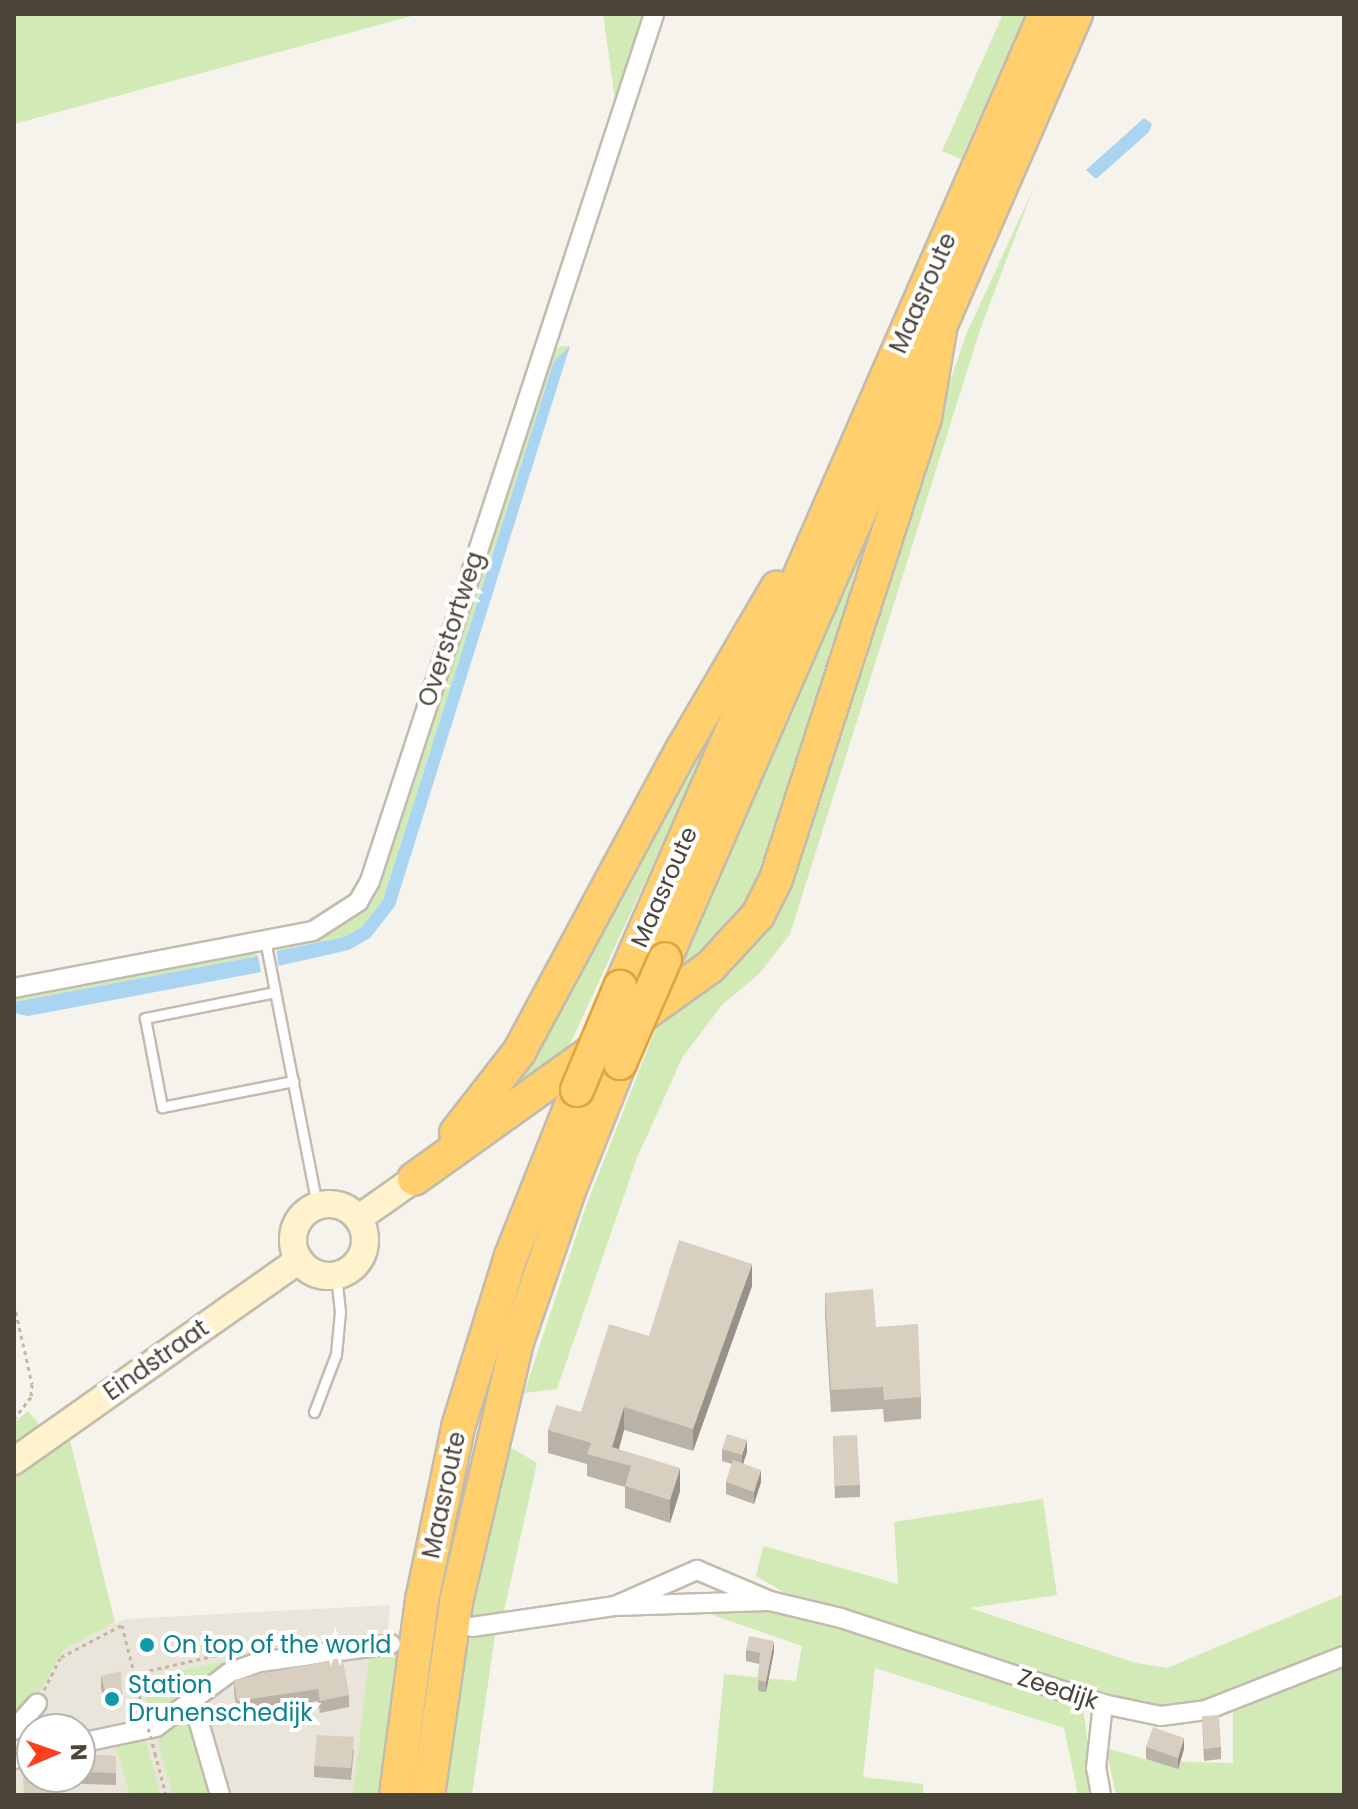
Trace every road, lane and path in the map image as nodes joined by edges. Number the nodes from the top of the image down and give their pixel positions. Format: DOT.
graph roads {
  1 [pos="654,14"];
  2 [pos="1045,14"];
  3 [pos="1076,14"];
  4 [pos="940,330"];
  5 [pos="822,523"];
  6 [pos="265,940"];
  7 [pos="14,988"];
  8 [pos="275,992"];
  9 [pos="293,1081"];
  10 [pos="414,1179"];
  11 [pos="317,1205"];
  12 [pos="359,1218"];
  13 [pos="299,1260"];
  14 [pos="336,1275"];
  15 [pos="14,1304"];
  16 [pos="314,1412"];
  17 [pos="14,1419"];
  18 [pos="14,1461"];
  19 [pos="770,1601"];
  20 [pos="615,1606"];
  21 [pos="472,1627"];
  22 [pos="391,1644"];
  23 [pos="256,1646"];
  24 [pos="1344,1656"];
  25 [pos="134,1674"];
  26 [pos="193,1702"];
  27 [pos="37,1704"];
  28 [pos="1103,1704"];
  29 [pos="14,1730"];
  30 [pos="96,1740"];
  31 [pos="166,1795"];
  32 [pos="220,1795"];
  33 [pos="396,1795"];
  34 [pos="428,1795"];
  35 [pos="1101,1795"];
  1 -- 6 [label="street, Overstortweg"];
  2 -- 5 [label="highway, Maasroute"];
  3 -- 4 [label="highway, Maasroute"];
  4 -- 10 [label="highway"];
  4 -- 34 [label="highway, Maasroute, bridge"];
  5 -- 10 [label="highway"];
  5 -- 33 [label="highway, Maasroute, bridge"];
  6 -- 7 [label="street, Overstortweg"];
  6 -- 8 [label="lane"];
  8 -- 9 [label="lane"];
  8 -- 9 [label="lane"];
  9 -- 11 [label="lane"];
  10 -- 12 [label="main road"];
  11 -- 12 [label="main road"];
  11 -- 13 [label="main road"];
  12 -- 14 [label="main road"];
  13 -- 14 [label="main road"];
  13 -- 18 [label="main road, Eindstraat"];
  14 -- 16 [label="lane"];
  15 -- 17 [label="path"];
  19 -- 20 [label="street, Zeedijk"];
  19 -- 20 [label="street, Zeedijk"];
  19 -- 28 [label="street, Zeedijk"];
  20 -- 21 [label="street, Zeedijk"];
  22 -- 26 [label="street"];
  23 -- 25 [label="path"];
  24 -- 28 [label="street, Zeedijk"];
  25 -- 27 [label="path"];
  25 -- 31 [label="path, bridge"];
  26 -- 30 [label="street"];
  26 -- 32 [label="street"];
  27 -- 29 [label="street"];
  28 -- 35 [label="street"];
}
